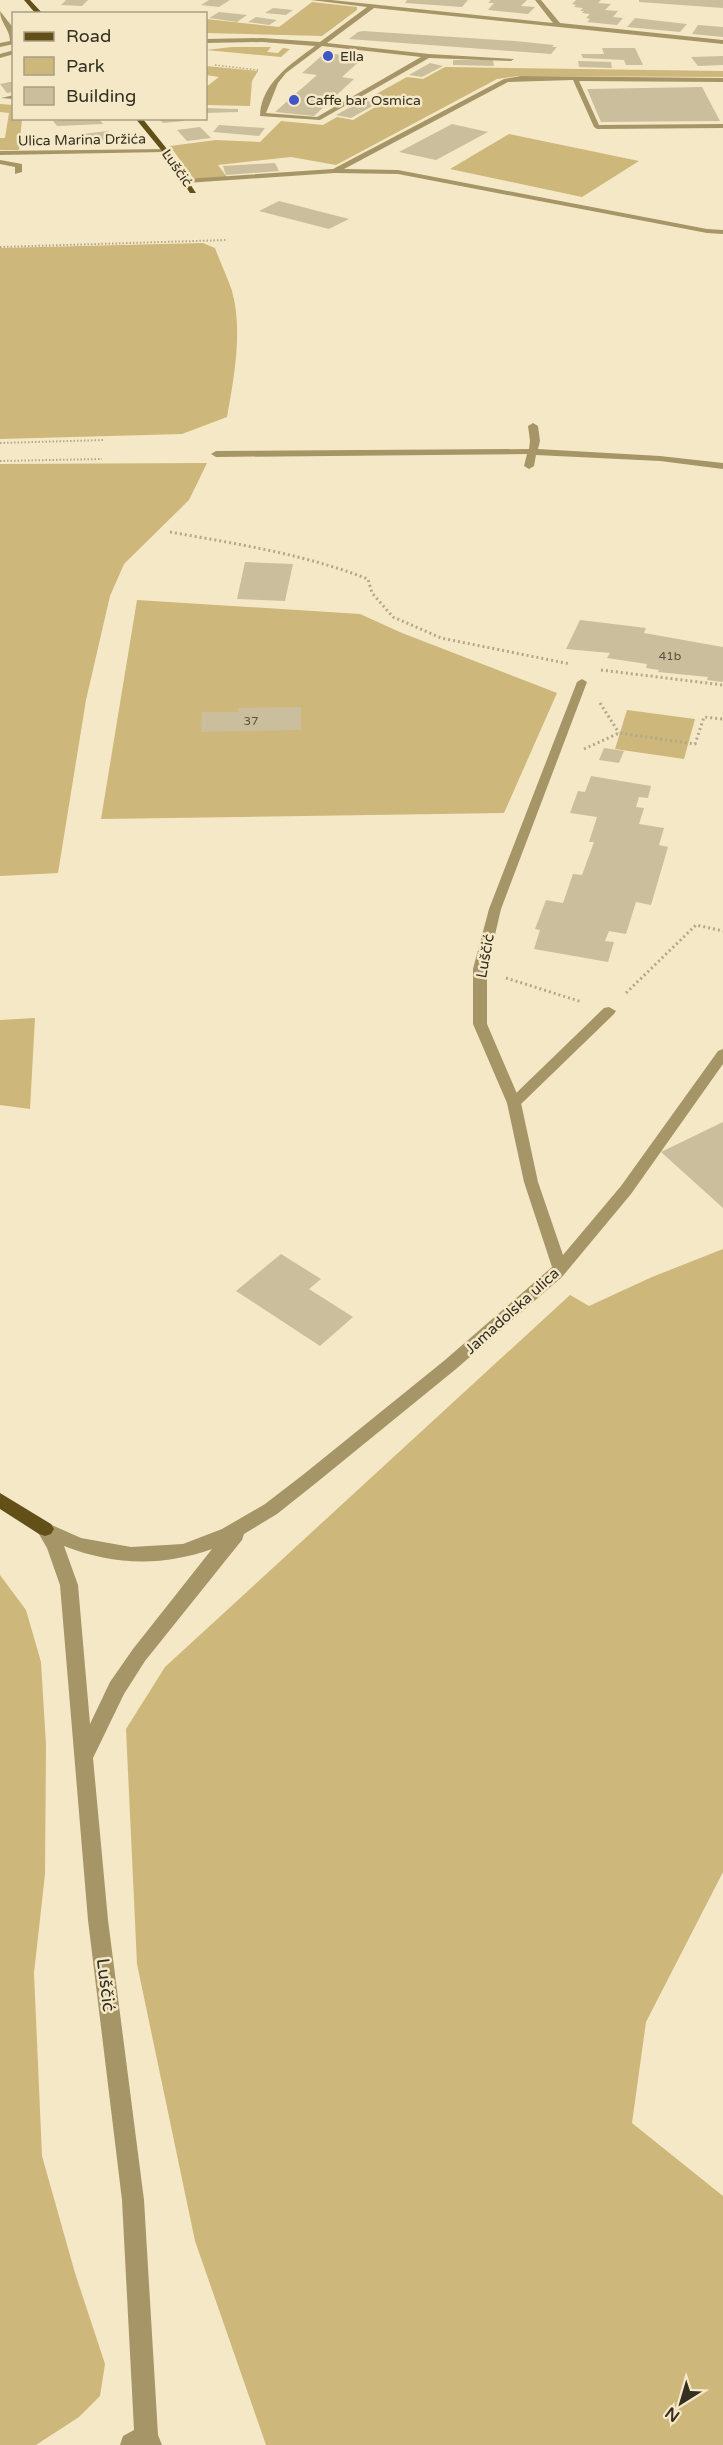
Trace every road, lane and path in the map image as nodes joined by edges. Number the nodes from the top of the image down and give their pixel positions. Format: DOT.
graph roads {
  1 [pos="27,0"];
  2 [pos="314,0"];
  3 [pos="538,0"];
  4 [pos="373,6"];
  5 [pos="38,12"];
  6 [pos="0,14"];
  7 [pos="559,26"];
  8 [pos="12,32"];
  9 [pos="207,41"];
  10 [pos="723,42"];
  11 [pos="320,44"];
  12 [pos="428,56"];
  13 [pos="511,59"];
  14 [pos="207,64"];
  15 [pos="284,72"];
  16 [pos="575,78"];
  17 [pos="723,80"];
  18 [pos="12,97"];
  19 [pos="4,98"];
  20 [pos="140,120"];
  21 [pos="723,126"];
  22 [pos="165,150"];
  23 [pos="0,153"];
  24 [pos="0,162"];
  25 [pos="335,171"];
  26 [pos="18,172"];
  27 [pos="186,181"];
  28 [pos="193,191"];
  29 [pos="723,232"];
  30 [pos="226,240"];
  31 [pos="0,247"];
  32 [pos="533,426"];
  33 [pos="104,440"];
  34 [pos="0,443"];
  35 [pos="534,446"];
  36 [pos="217,450"];
  37 [pos="723,458"];
  38 [pos="102,459"];
  39 [pos="0,461"];
  40 [pos="529,466"];
  41 [pos="723,466"];
  42 [pos="170,532"];
  43 [pos="575,665"];
  44 [pos="596,669"];
  45 [pos="582,682"];
  46 [pos="723,685"];
  47 [pos="596,696"];
  48 [pos="723,719"];
  49 [pos="619,732"];
  50 [pos="579,751"];
  51 [pos="723,931"];
  52 [pos="480,969"];
  53 [pos="622,997"];
  54 [pos="609,1011"];
  55 [pos="723,1054"];
  56 [pos="514,1103"];
  57 [pos="560,1268"];
  58 [pos="0,1500"];
  59 [pos="252,1520"];
  60 [pos="45,1529"];
  61 [pos="84,1756"];
  62 [pos="143,2442"];
  1 -- 5 [label="main road"];
  2 -- 4 [label="street"];
  3 -- 7 [label="street"];
  4 -- 7 [label="street"];
  4 -- 11 [label="street"];
  6 -- 8 [label="street"];
  7 -- 10 [label="street"];
  9 -- 11 [label="street"];
  11 -- 12 [label="street"];
  11 -- 15 [label="street"];
  12 -- 13 [label="street"];
  12 -- 15 [label="street"];
  14 -- 15 [label="path"];
  16 -- 17 [label="street"];
  16 -- 21 [label="street"];
  16 -- 25 [label="street"];
  18 -- 19 [label="street"];
  20 -- 22 [label="main road, Luščić"];
  22 -- 23 [label="street, Ulica Marina Držića"];
  22 -- 27 [label="main road, Luščić"];
  24 -- 26 [label="street"];
  25 -- 27 [label="street"];
  25 -- 29 [label="street"];
  27 -- 28 [label="main road, Luščić"];
  30 -- 31 [label="path"];
  32 -- 35 [label="street"];
  33 -- 34 [label="path"];
  35 -- 36 [label="street"];
  35 -- 37 [label="street"];
  35 -- 40 [label="street"];
  35 -- 41 [label="street"];
  38 -- 39 [label="path"];
  42 -- 43 [label="path"];
  44 -- 46 [label="path"];
  45 -- 52 [label="street, Luščić"];
  47 -- 49 [label="path"];
  48 -- 49 [label="path"];
  49 -- 50 [label="path"];
  51 -- 53 [label="path"];
  52 -- 54 [label="path"];
  52 -- 56 [label="street, Luščić"];
  54 -- 56 [label="street"];
  55 -- 57 [label="street, Jamadolska ulica"];
  56 -- 57 [label="street, Luščić"];
  57 -- 59 [label="street, Jamadolska ulica"];
  58 -- 60 [label="main road"];
  59 -- 60 [label="street, Jamadolska ulica"];
  59 -- 61 [label="street, Jamadolska ulica"];
  60 -- 61 [label="street, Luščić"];
  61 -- 62 [label="street, Luščić"];
}
